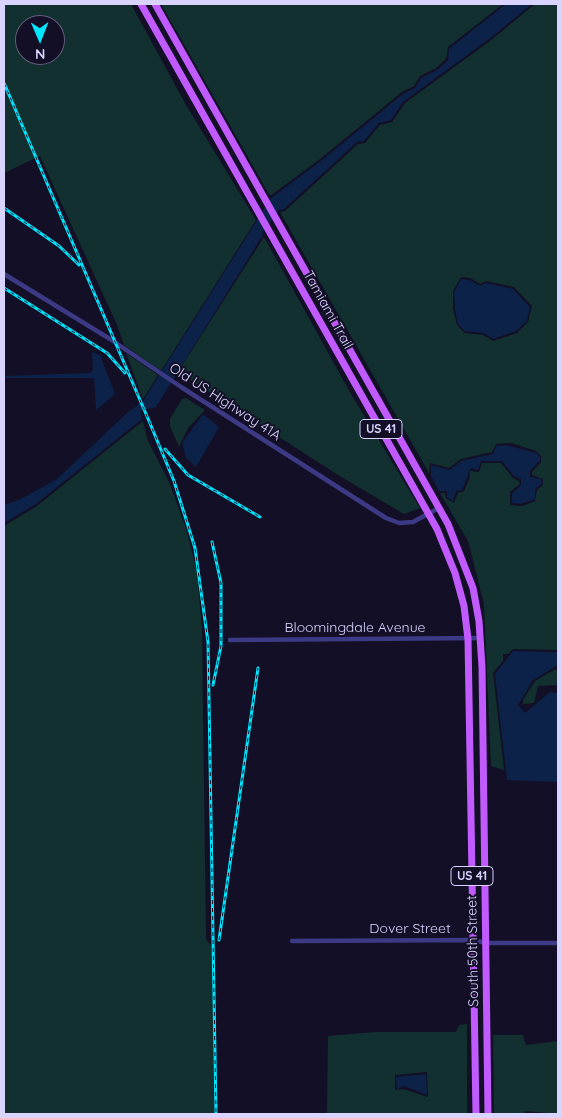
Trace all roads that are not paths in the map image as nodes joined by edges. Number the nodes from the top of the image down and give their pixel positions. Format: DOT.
graph roads {
  1 [pos="141,4"];
  2 [pos="155,4"];
  3 [pos="204,90"];
  4 [pos="193,96"];
  5 [pos="4,274"];
  6 [pos="439,508"];
  7 [pos="428,514"];
  8 [pos="481,638"];
  9 [pos="468,639"];
  10 [pos="230,640"];
  11 [pos="472,863"];
  12 [pos="484,863"];
  13 [pos="473,940"];
  14 [pos="292,941"];
  15 [pos="486,943"];
  16 [pos="558,943"];
  17 [pos="476,1114"];
  18 [pos="488,1114"];
  1 -- 4 [label="main road, Tamiami Trail / US 41"];
  2 -- 3 [label="main road, Tamiami Trail / US 41"];
  3 -- 4 [label="street"];
  3 -- 6 [label="main road, Tamiami Trail / US 41"];
  4 -- 7 [label="main road, Tamiami Trail / US 41"];
  5 -- 7 [label="street, Old US Highway 41A"];
  6 -- 7 [label="street, Old US Highway 41A"];
  6 -- 8 [label="main road, Tamiami Trail / US 41"];
  7 -- 9 [label="main road, Tamiami Trail / US 41"];
  8 -- 9 [label="street, Bloomingdale Avenue"];
  8 -- 12 [label="main road, South 50th Street / US 41"];
  9 -- 10 [label="street, Bloomingdale Avenue"];
  9 -- 11 [label="main road, South 50th Street / US 41"];
  11 -- 12 [label="street"];
  11 -- 13 [label="main road, South 50th Street / US 41"];
  12 -- 15 [label="main road, South 50th Street / US 41"];
  13 -- 14 [label="street, Dover Street"];
  13 -- 15 [label="street, Dover Street"];
  13 -- 17 [label="main road, South 50th Street / US 41"];
  15 -- 16 [label="street, Dover Street"];
  15 -- 18 [label="main road, South 50th Street / US 41"];
}
